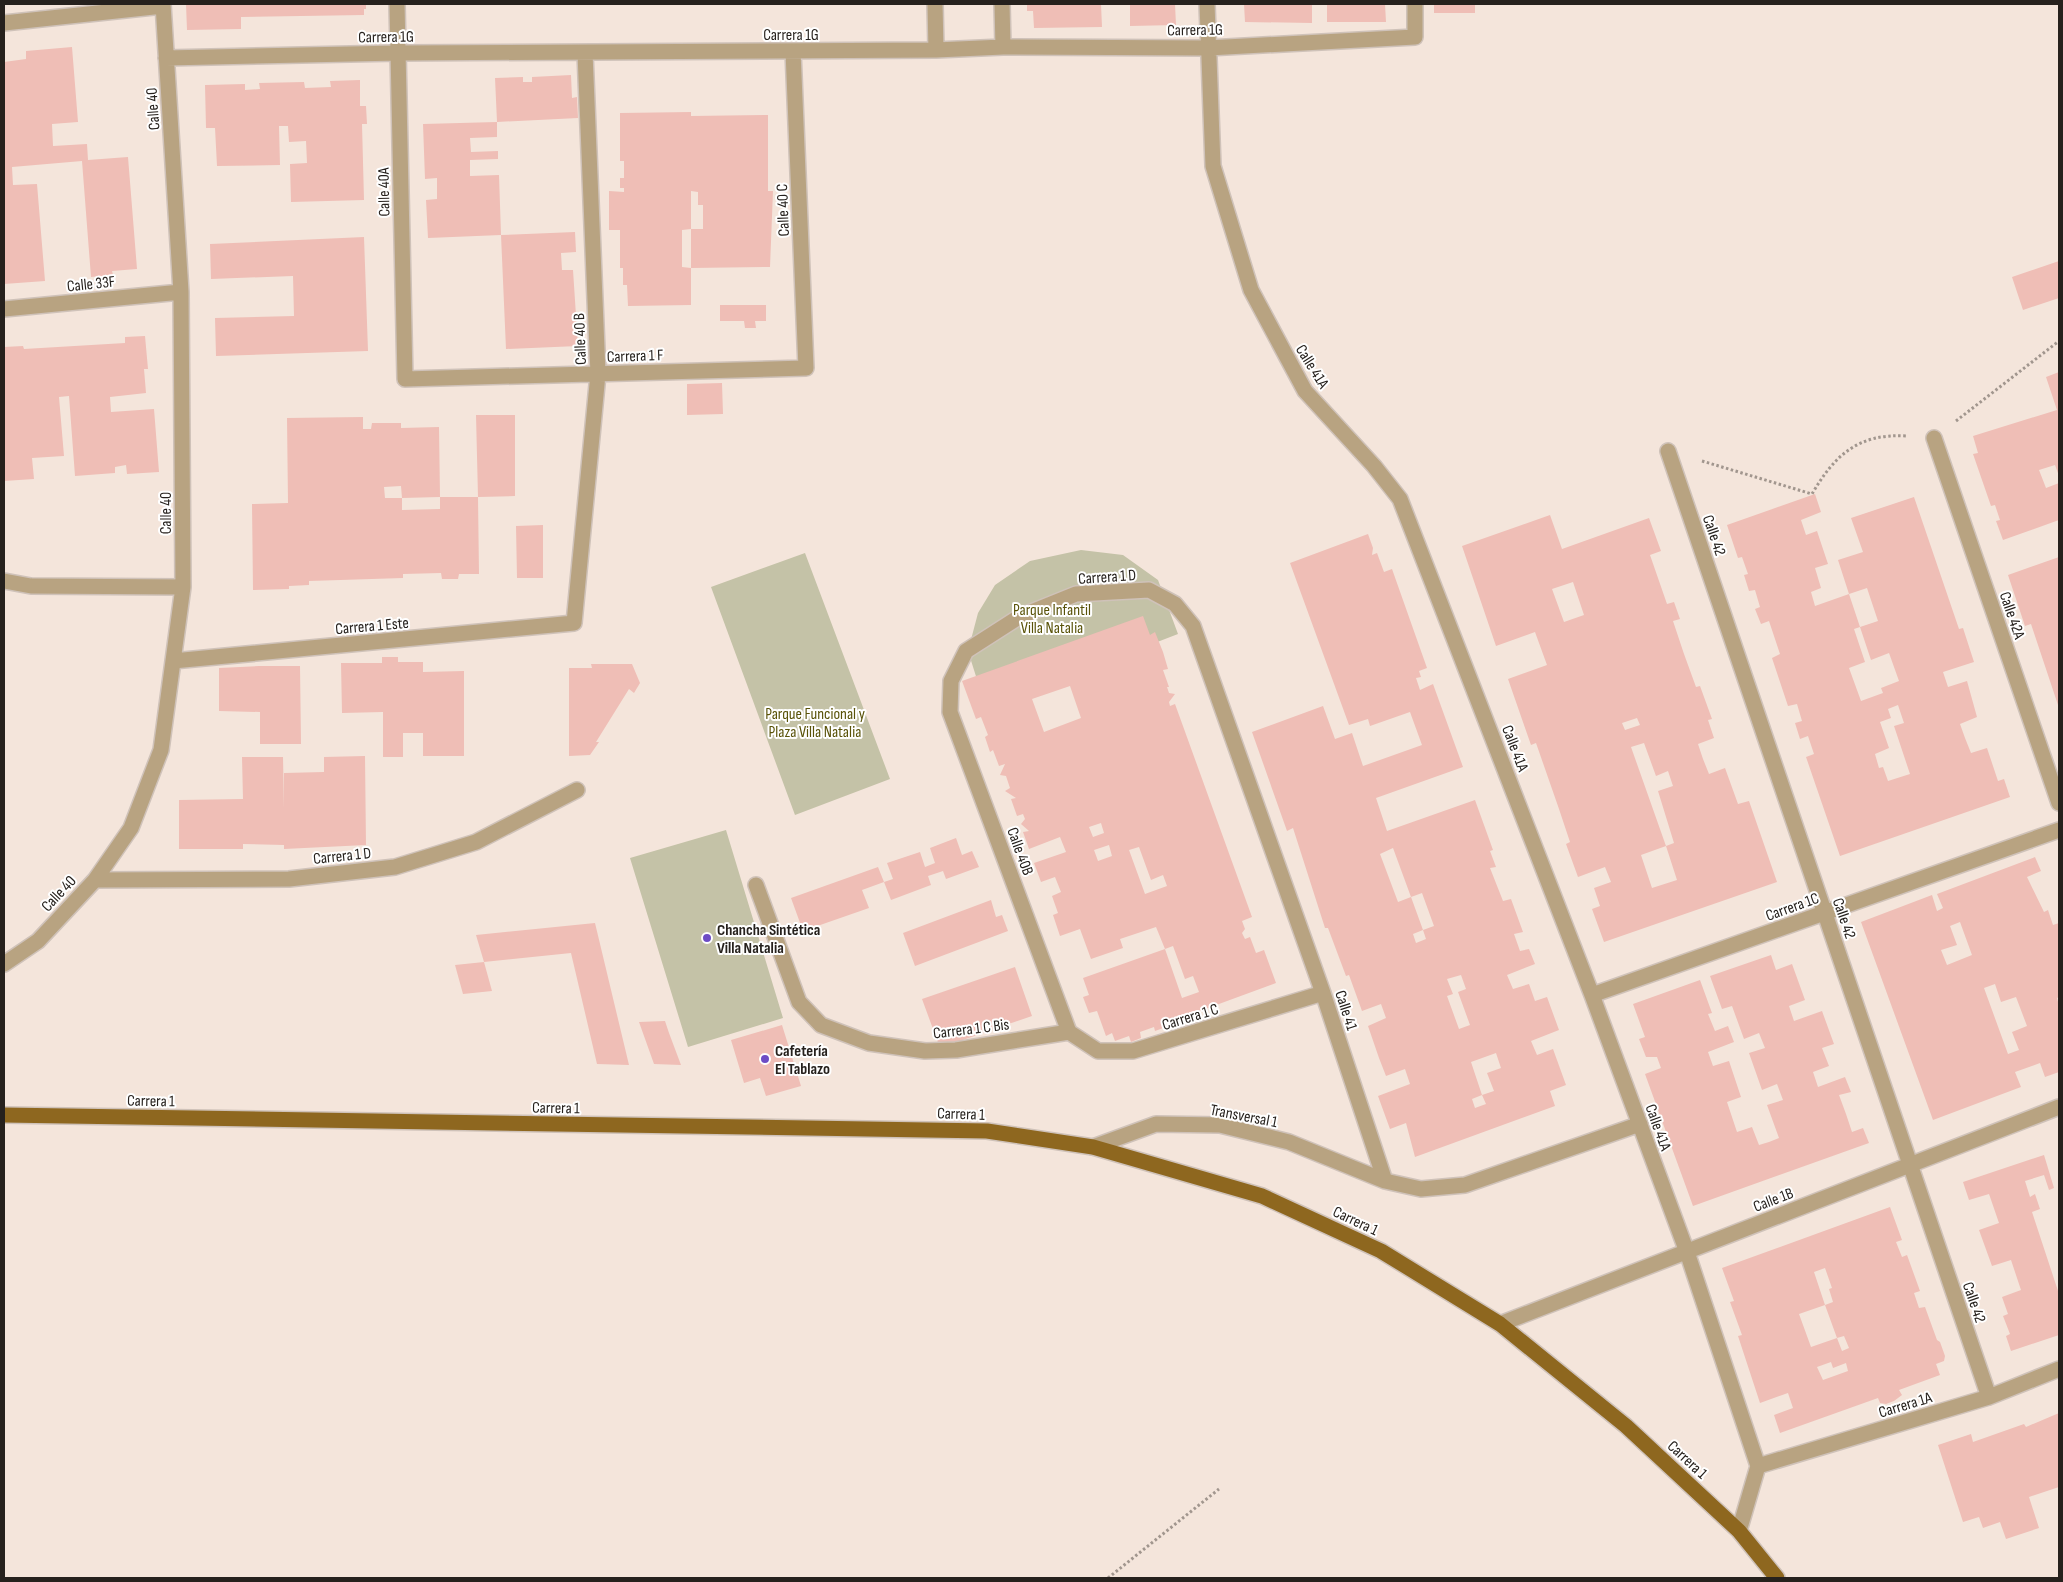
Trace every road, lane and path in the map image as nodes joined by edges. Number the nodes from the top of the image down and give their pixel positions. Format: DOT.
graph roads {
  1 [pos="397,4"];
  2 [pos="935,4"];
  3 [pos="1002,4"];
  4 [pos="1208,4"];
  5 [pos="1415,4"];
  6 [pos="163,5"];
  7 [pos="4,23"];
  8 [pos="1003,47"];
  9 [pos="1208,48"];
  10 [pos="936,50"];
  11 [pos="793,51"];
  12 [pos="398,53"];
  13 [pos="586,53"];
  14 [pos="166,58"];
  15 [pos="182,292"];
  16 [pos="4,309"];
  17 [pos="2059,341"];
  18 [pos="806,368"];
  19 [pos="598,374"];
  20 [pos="404,378"];
  21 [pos="1934,438"];
  22 [pos="1668,450"];
  23 [pos="4,581"];
  24 [pos="183,587"];
  25 [pos="1175,604"];
  26 [pos="574,623"];
  27 [pos="173,661"];
  28 [pos="951,680"];
  29 [pos="577,790"];
  30 [pos="2059,803"];
  31 [pos="2059,830"];
  32 [pos="95,880"];
  33 [pos="756,885"];
  34 [pos="1824,913"];
  35 [pos="4,964"];
  36 [pos="1322,993"];
  37 [pos="1592,995"];
  38 [pos="1069,1032"];
  39 [pos="2059,1107"];
  40 [pos="4,1115"];
  41 [pos="1640,1124"];
  42 [pos="1093,1147"];
  43 [pos="1910,1165"];
  44 [pos="1385,1181"];
  45 [pos="1687,1252"];
  46 [pos="1500,1324"];
  47 [pos="2059,1369"];
  48 [pos="1989,1397"];
  49 [pos="1758,1466"];
  50 [pos="1219,1489"];
  51 [pos="1738,1531"];
  52 [pos="1108,1578"];
  53 [pos="1777,1578"];
  1 -- 12 [label="street, Calle 40A"];
  2 -- 10 [label="street"];
  3 -- 8 [label="street"];
  4 -- 9 [label="street, Calle 41A"];
  5 -- 9 [label="street, Carrera 1G"];
  6 -- 7 [label="street"];
  6 -- 14 [label="street, Calle 40"];
  8 -- 9 [label="street, Carrera 1G"];
  8 -- 10 [label="street, Carrera 1G"];
  9 -- 37 [label="street, Calle 41A"];
  10 -- 11 [label="street, Carrera 1G"];
  11 -- 13 [label="street, Carrera 1G"];
  11 -- 18 [label="street, Calle 40 C"];
  12 -- 13 [label="street, Carrera 1G"];
  12 -- 14 [label="street, Carrera 1G"];
  12 -- 20 [label="street, Calle 40A"];
  13 -- 19 [label="street, Calle 40 B"];
  14 -- 15 [label="street, Calle 40"];
  15 -- 16 [label="street, Calle 33F"];
  15 -- 24 [label="street, Calle 40"];
  17 -- 21 [label="path"];
  18 -- 19 [label="street, Carrera 1 F"];
  19 -- 20 [label="street, Carrera 1 F"];
  19 -- 26 [label="street, Calle 40 B"];
  21 -- 22 [label="path"];
  21 -- 30 [label="street, Calle 42A"];
  22 -- 34 [label="street, Calle 42"];
  23 -- 24 [label="street"];
  24 -- 27 [label="street, Calle 40"];
  25 -- 28 [label="street, Carrera 1 D"];
  25 -- 36 [label="street, Calle 41"];
  26 -- 27 [label="street, Carrera 1 Este"];
  27 -- 32 [label="street, Calle 40"];
  28 -- 38 [label="street, Calle 40B"];
  29 -- 32 [label="street, Carrera 1 D"];
  31 -- 34 [label="street, Carrera 1C"];
  32 -- 35 [label="street, Calle 40"];
  33 -- 38 [label="street, Carrera 1 C Bis"];
  34 -- 37 [label="street, Carrera 1C"];
  34 -- 43 [label="street, Calle 42"];
  36 -- 38 [label="street, Carrera 1 C"];
  36 -- 44 [label="street, Calle 41"];
  37 -- 41 [label="street, Calle 41A"];
  39 -- 43 [label="street, Calle 1B"];
  40 -- 42 [label="main road, Carrera 1"];
  41 -- 44 [label="street"];
  41 -- 45 [label="street, Calle 41A"];
  42 -- 44 [label="street, Transversal 1"];
  42 -- 46 [label="main road, Carrera 1"];
  43 -- 45 [label="street, Calle 1B"];
  43 -- 48 [label="street, Calle 42"];
  45 -- 46 [label="street, Calle 1B"];
  45 -- 49 [label="street, Calle 41A"];
  46 -- 51 [label="main road, Carrera 1"];
  47 -- 48 [label="street, Carrera 1A"];
  48 -- 49 [label="street, Carrera 1A"];
  49 -- 51 [label="street"];
  50 -- 52 [label="path"];
  51 -- 53 [label="main road, Carrera 1"];
}
